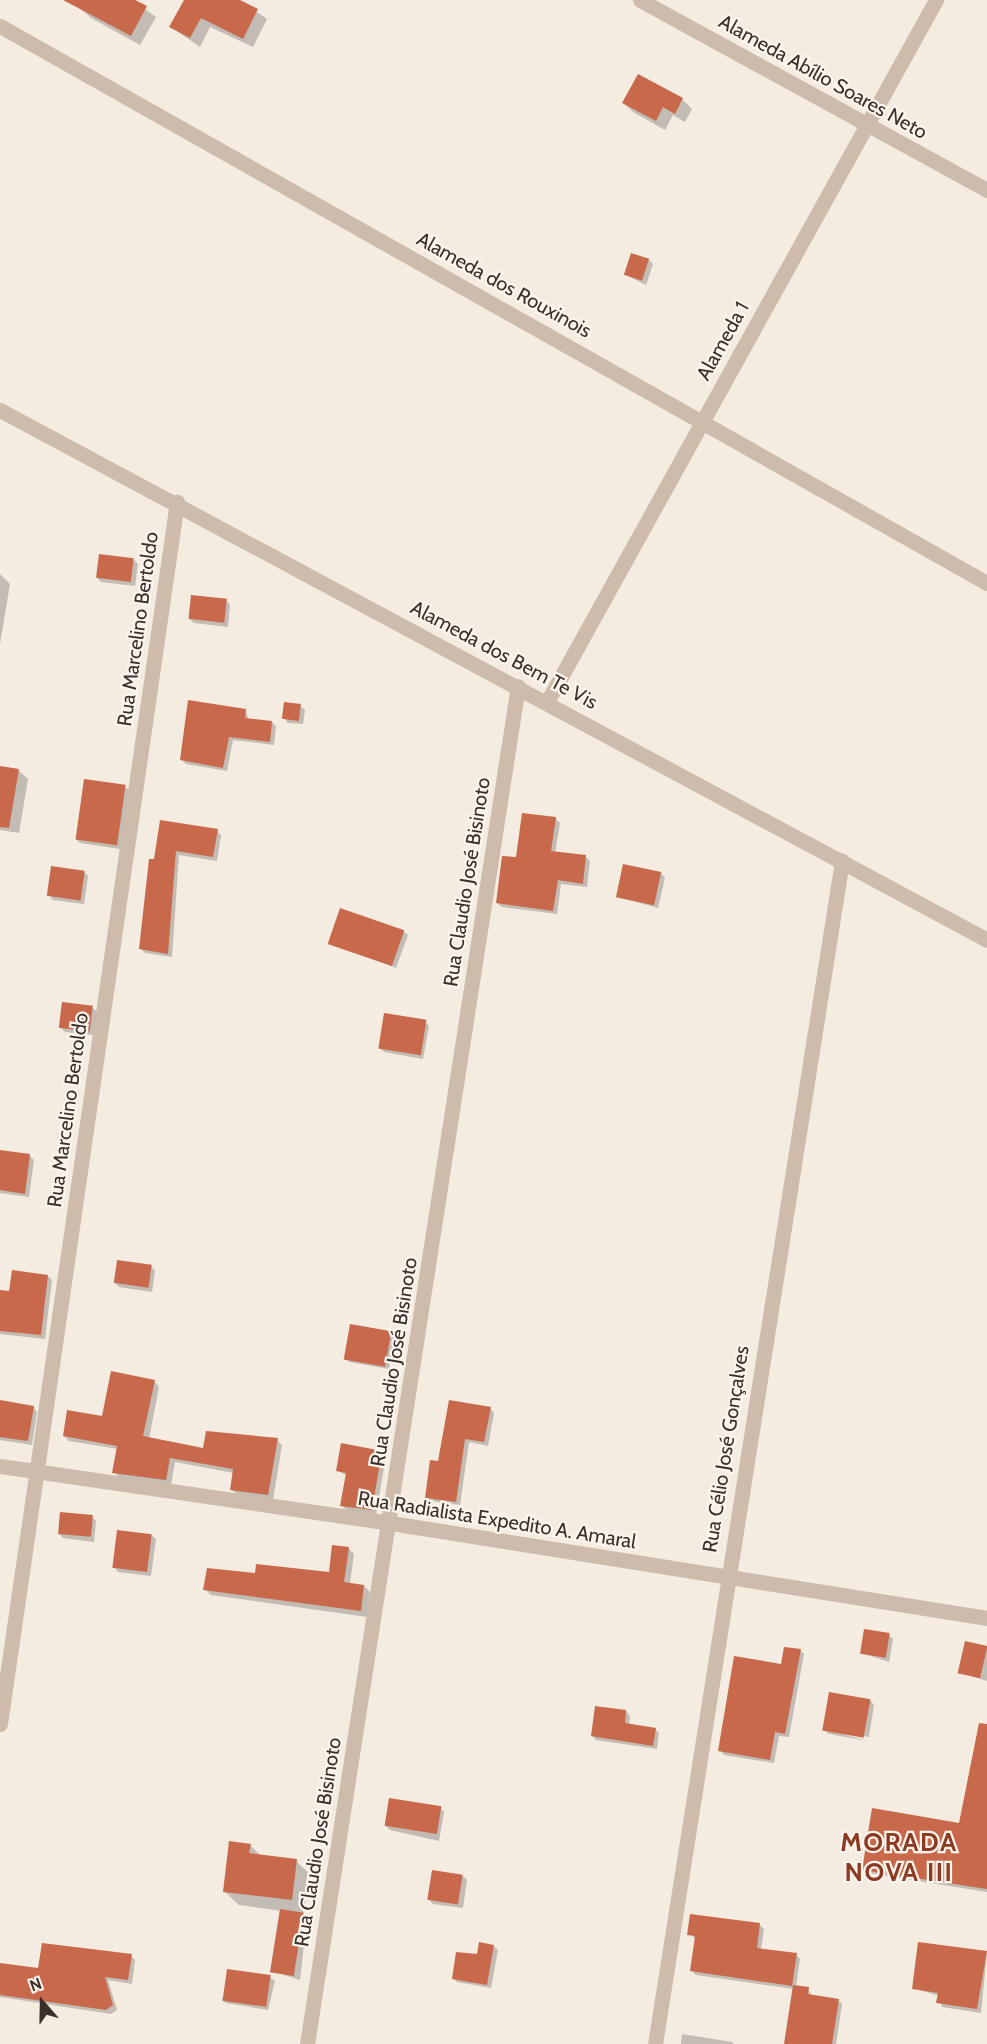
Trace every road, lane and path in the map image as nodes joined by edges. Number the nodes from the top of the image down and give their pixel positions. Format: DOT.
graph roads {
  1 [pos="640,0"];
  2 [pos="936,0"];
  3 [pos="0,26"];
  4 [pos="865,124"];
  5 [pos="987,190"];
  6 [pos="0,410"];
  7 [pos="704,421"];
  8 [pos="177,502"];
  9 [pos="987,583"];
  10 [pos="518,686"];
  11 [pos="547,702"];
  12 [pos="842,861"];
  13 [pos="987,940"];
  14 [pos="0,1466"];
  15 [pos="37,1472"];
  16 [pos="391,1523"];
  17 [pos="726,1578"];
  18 [pos="987,1618"];
  19 [pos="0,1724"];
  20 [pos="307,2044"];
  21 [pos="655,2044"];
  1 -- 4 [label="street, Alameda Abílio Soares Neto"];
  2 -- 4 [label="street, Alameda 1"];
  3 -- 7 [label="street, Alameda dos Rouxinois"];
  4 -- 5 [label="street, Alameda Abílio Soares Neto"];
  4 -- 7 [label="street, Alameda 1"];
  6 -- 8 [label="street, Alameda dos Bem Te Vis"];
  7 -- 9 [label="street, Alameda dos Rouxinois"];
  7 -- 11 [label="street, Alameda 1"];
  8 -- 10 [label="street, Alameda dos Bem Te Vis"];
  8 -- 15 [label="street, Rua Marcelino Bertoldo"];
  10 -- 11 [label="street, Alameda dos Bem Te Vis"];
  10 -- 16 [label="street, Rua Claudio José Bisinoto"];
  11 -- 12 [label="street, Alameda dos Bem Te Vis"];
  12 -- 13 [label="street, Alameda dos Bem Te Vis"];
  12 -- 17 [label="street, Rua Célio José Gonçalves"];
  14 -- 15 [label="street, Rua Radialista Expedito A. Amaral"];
  15 -- 16 [label="street, Rua Radialista Expedito A. Amaral"];
  15 -- 19 [label="street, Rua Marcelino Bertoldo"];
  16 -- 17 [label="street, Rua Radialista Expedito A. Amaral"];
  16 -- 20 [label="street, Rua Claudio José Bisinoto"];
  17 -- 18 [label="street, Rua Radialista Expedito A. Amaral"];
  17 -- 21 [label="street, Rua Célio José Gonçalves"];
}
